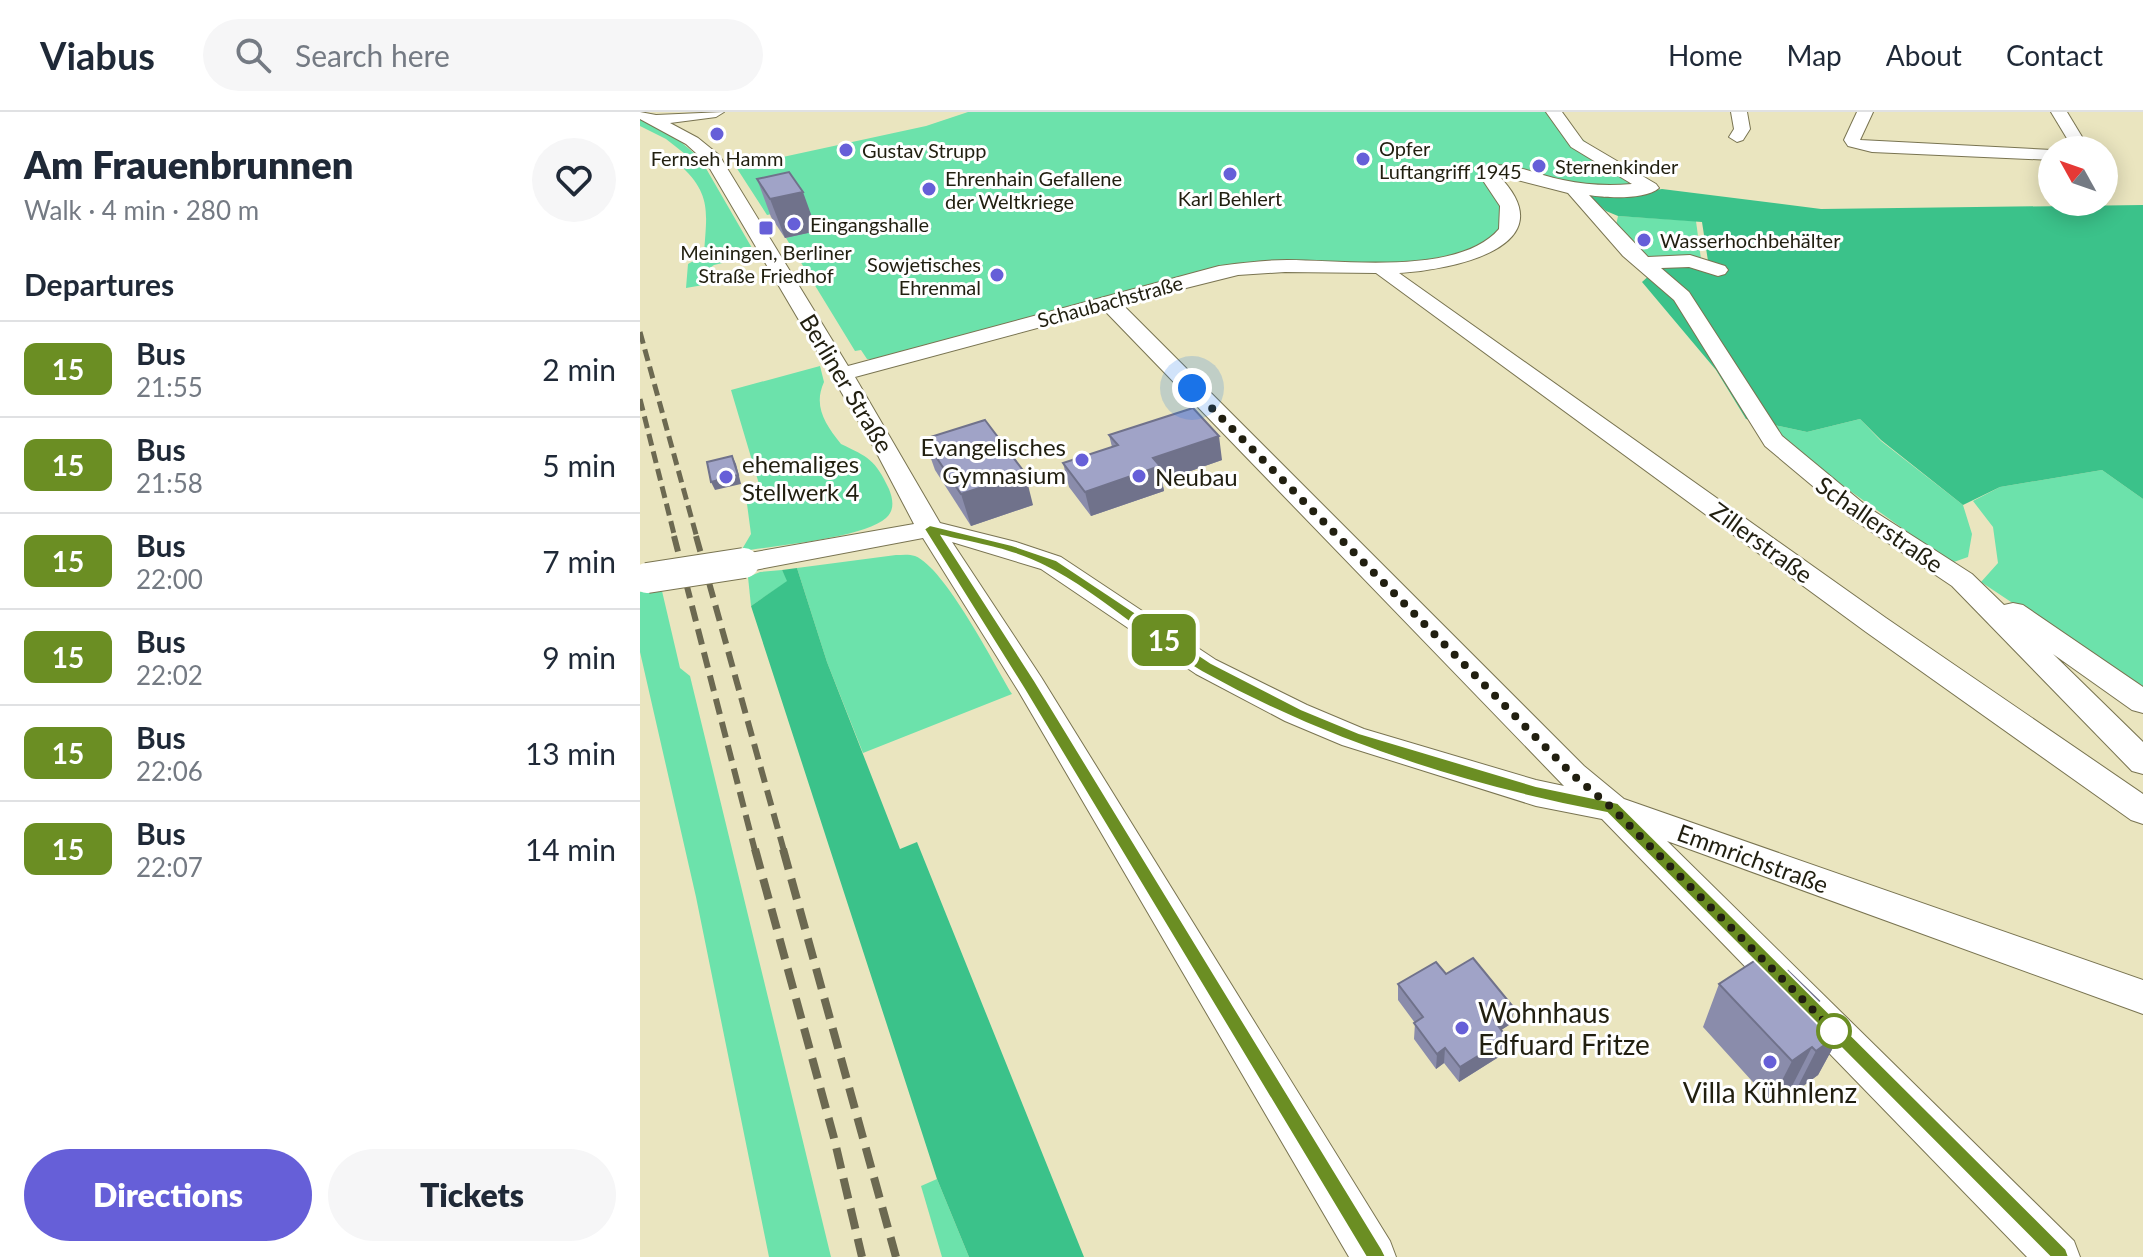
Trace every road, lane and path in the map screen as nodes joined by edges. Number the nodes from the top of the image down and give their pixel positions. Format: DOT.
graph roads {
  1 [pos="716,112"];
  2 [pos="1554,112"];
  3 [pos="1739,112"];
  4 [pos="1865,112"];
  5 [pos="2059,112"];
  6 [pos="647,117"];
  7 [pos="2074,136"];
  8 [pos="1737,137"];
  9 [pos="2038,154"];
  10 [pos="1567,186"];
  11 [pos="1646,263"];
  12 [pos="1383,270"];
  13 [pos="1718,270"];
  14 [pos="1108,302"];
  15 [pos="842,374"];
  16 [pos="930,529"];
  17 [pos="643,578"];
  18 [pos="1972,590"];
  19 [pos="2143,702"];
  20 [pos="2143,762"];
  21 [pos="1612,808"];
  22 [pos="2143,811"];
  23 [pos="2143,997"];
  24 [pos="1374,1257"];
  25 [pos="2058,1257"];
  1 -- 6 [label="street"];
  2 -- 10 [label="street"];
  3 -- 8 [label="street"];
  4 -- 9 [label="street"];
  5 -- 7 [label="street"];
  6 -- 15 [label="street, Berliner Straße"];
  10 -- 11 [label="street, Schallerstraße"];
  10 -- 12 [label="street, Schallerstraße"];
  11 -- 13 [label="street"];
  11 -- 18 [label="street, Schallerstraße"];
  12 -- 14 [label="street, Schaubachstraße"];
  12 -- 22 [label="street, Zillerstraße"];
  14 -- 15 [label="street, Schaubachstraße"];
  14 -- 21 [label="street"];
  15 -- 16 [label="street, Berliner Straße"];
  16 -- 17 [label="street, bridge"];
  16 -- 21 [label="street, Emmrichstraße"];
  16 -- 24 [label="street, Berliner Straße"];
  18 -- 19 [label="street"];
  18 -- 20 [label="street, Schallerstraße"];
  21 -- 23 [label="street, Emmrichstraße"];
  21 -- 25 [label="street"];
}
